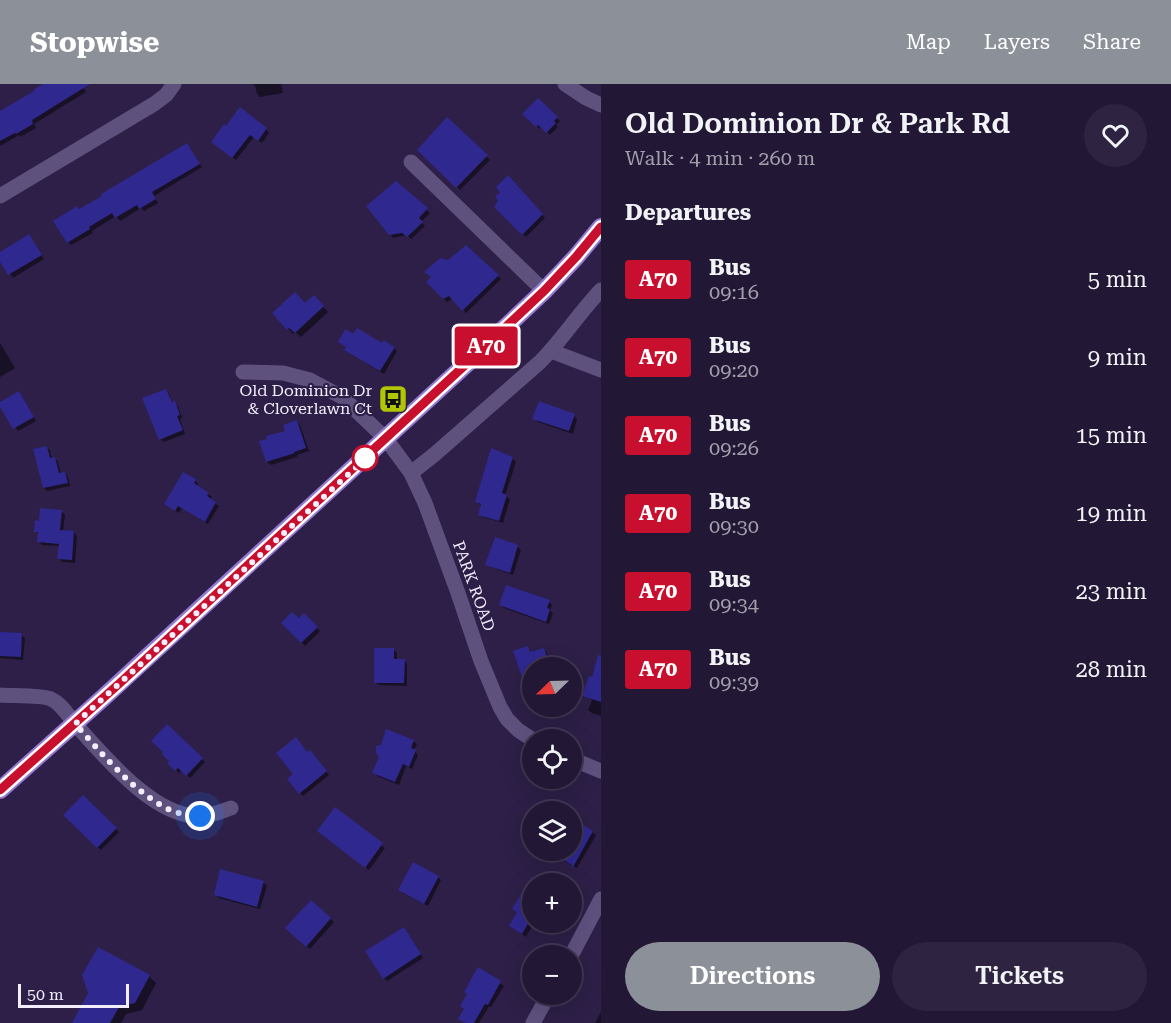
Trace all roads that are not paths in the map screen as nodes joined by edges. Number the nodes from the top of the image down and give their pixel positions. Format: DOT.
graph roads {
  1 [pos="174,84"];
  2 [pos="566,84"];
  3 [pos="601,105"];
  4 [pos="411,162"];
  5 [pos="0,196"];
  6 [pos="601,227"];
  7 [pos="601,290"];
  8 [pos="544,291"];
  9 [pos="551,351"];
  10 [pos="601,370"];
  11 [pos="243,372"];
  12 [pos="386,439"];
  13 [pos="411,473"];
  14 [pos="0,695"];
  15 [pos="75,724"];
  16 [pos="522,733"];
  17 [pos="582,763"];
  18 [pos="601,771"];
  19 [pos="0,790"];
  20 [pos="231,808"];
  21 [pos="601,899"];
  22 [pos="577,945"];
  23 [pos="543,1005"];
  24 [pos="533,1023"];
  1 -- 5 [label="street"];
  2 -- 3 [label="street"];
  4 -- 8 [label="street"];
  6 -- 8 [label="main road"];
  7 -- 9 [label="street"];
  8 -- 12 [label="main road"];
  9 -- 10 [label="street"];
  9 -- 13 [label="street"];
  11 -- 12 [label="street, PARK ROAD"];
  12 -- 13 [label="street, PARK ROAD"];
  12 -- 15 [label="main road"];
  13 -- 16 [label="street, PARK ROAD"];
  14 -- 15 [label="street"];
  15 -- 19 [label="main road"];
  15 -- 20 [label="street"];
  17 -- 18 [label="street"];
  21 -- 22 [label="street"];
  23 -- 24 [label="street"];
}
